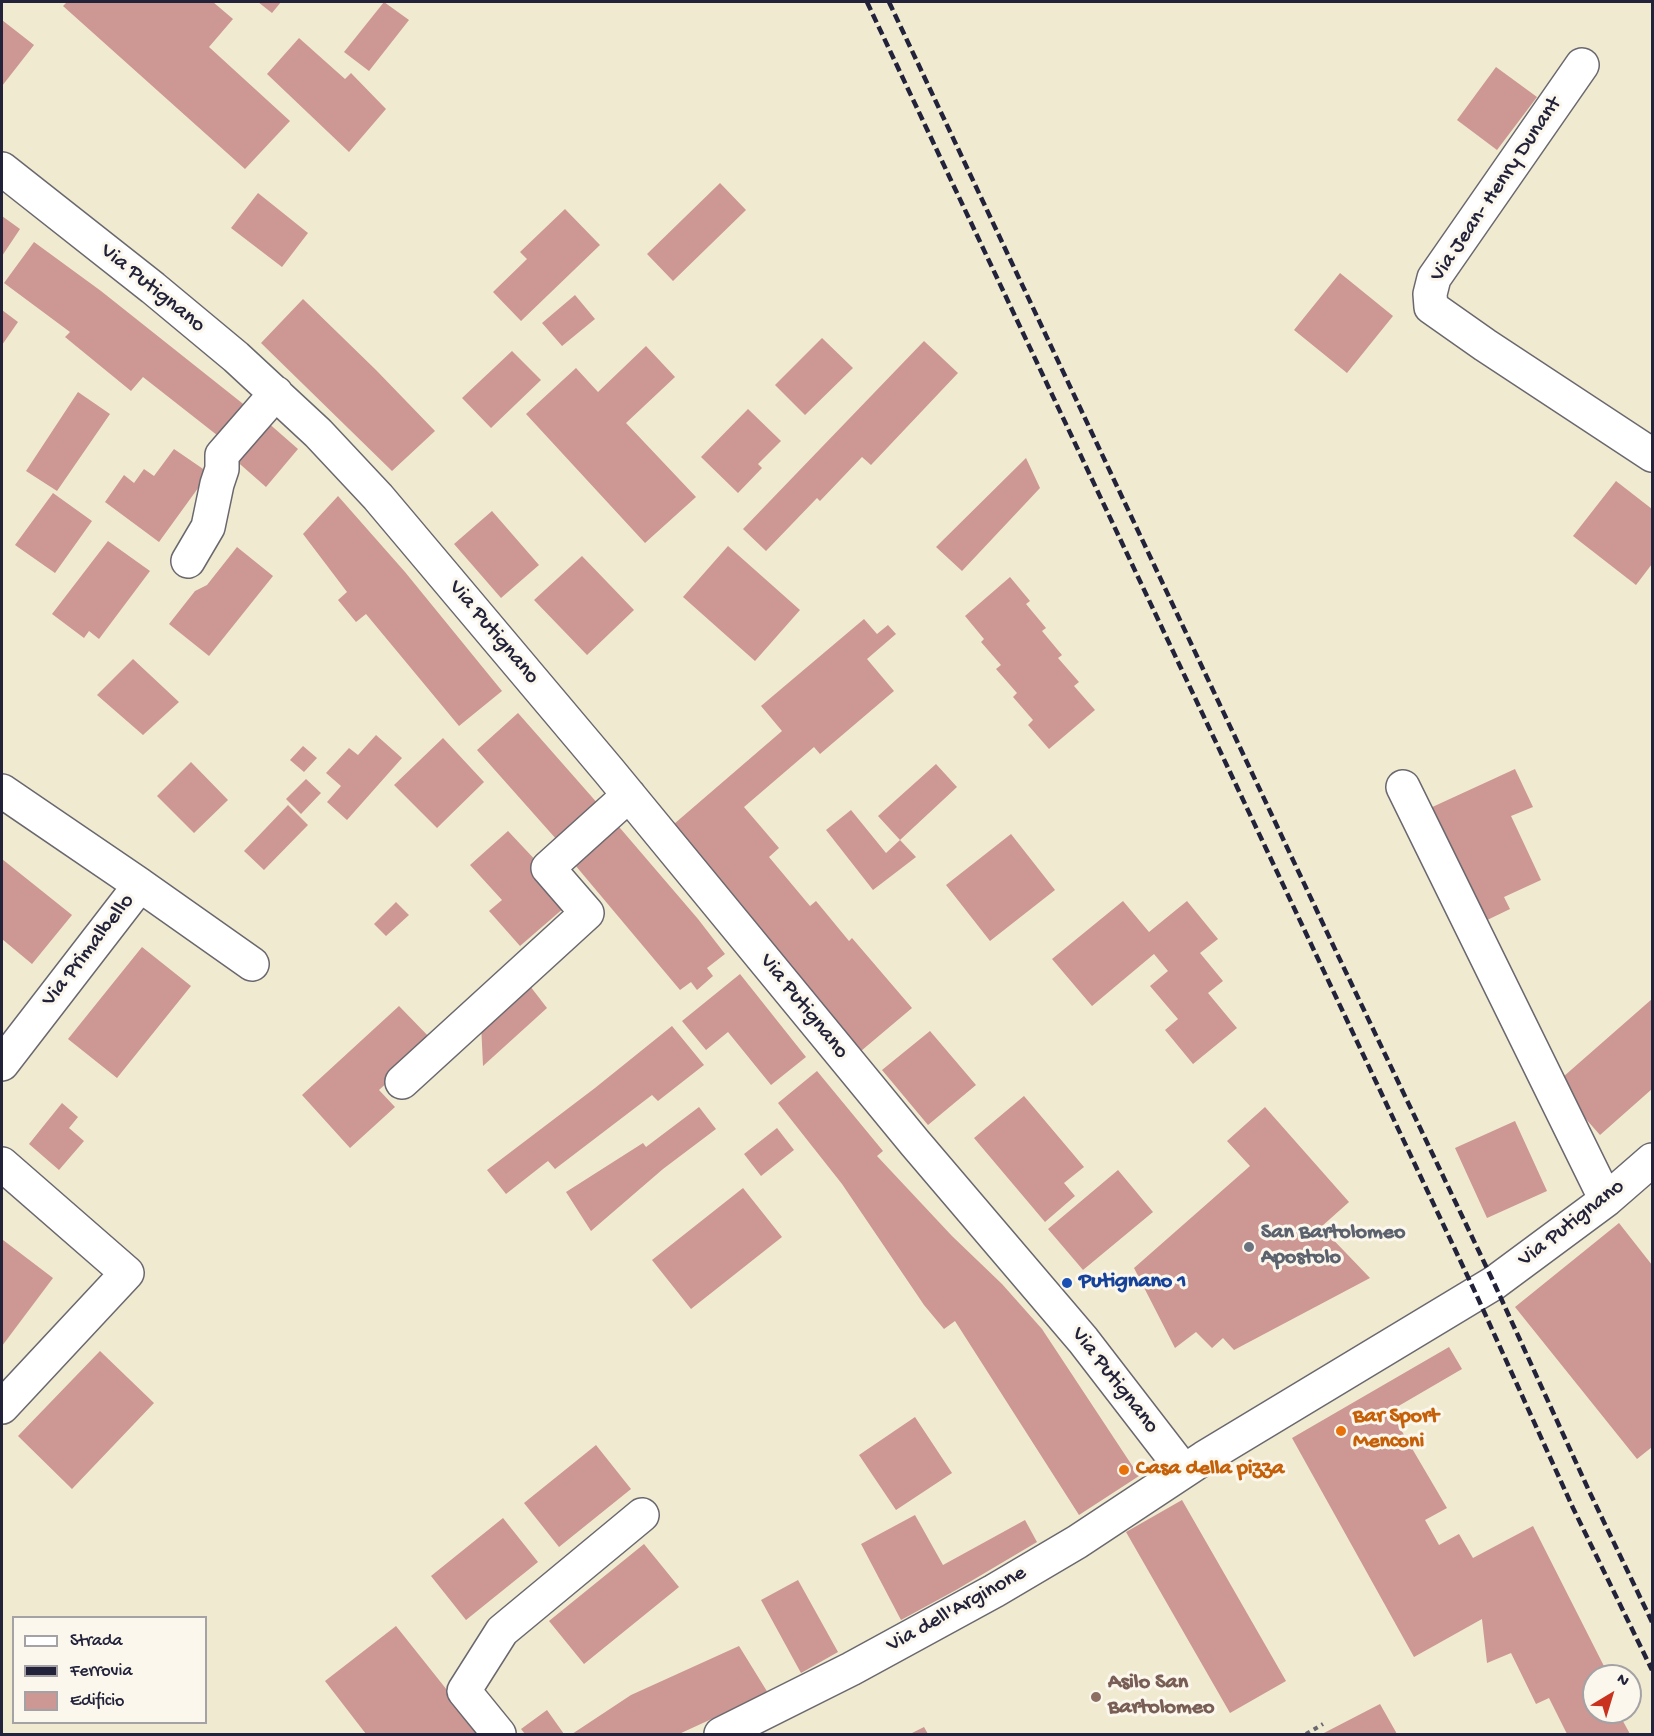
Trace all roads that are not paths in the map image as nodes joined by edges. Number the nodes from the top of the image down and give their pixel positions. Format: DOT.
graph roads {
  1 [pos="1582,65"];
  2 [pos="2,169"];
  3 [pos="276,393"];
  4 [pos="1653,455"];
  5 [pos="188,561"];
  6 [pos="1403,787"];
  7 [pos="2,791"];
  8 [pos="629,795"];
  9 [pos="140,885"];
  10 [pos="252,964"];
  11 [pos="2,1064"];
  12 [pos="402,1082"];
  13 [pos="1653,1160"];
  14 [pos="2,1164"];
  15 [pos="1606,1200"];
  16 [pos="2,1407"];
  17 [pos="1184,1472"];
  18 [pos="642,1515"];
  19 [pos="499,1734"];
  20 [pos="722,1734"];
  1 -- 4 [label="street, Via Jean- Henry Dunant"];
  2 -- 3 [label="street, Via Putignano"];
  3 -- 5 [label="street"];
  3 -- 8 [label="street, Via Putignano"];
  6 -- 15 [label="street"];
  7 -- 9 [label="street, Via Primalbello"];
  8 -- 12 [label="street"];
  8 -- 17 [label="street, Via Putignano"];
  9 -- 10 [label="street"];
  9 -- 11 [label="street, Via Primalbello"];
  13 -- 15 [label="street, Via Putignano"];
  14 -- 16 [label="street"];
  15 -- 17 [label="street, Via Putignano"];
  17 -- 20 [label="street, Via dell'Arginone"];
  18 -- 19 [label="street"];
}
